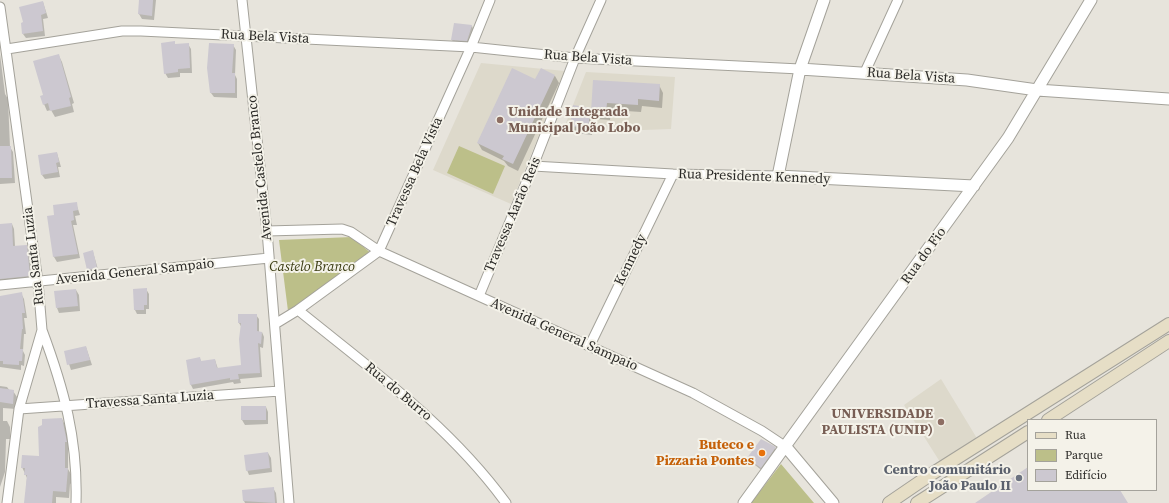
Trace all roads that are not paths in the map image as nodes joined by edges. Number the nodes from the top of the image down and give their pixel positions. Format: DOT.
graph roads {
  1 [pos="242,0"];
  2 [pos="490,0"];
  3 [pos="601,0"];
  4 [pos="824,0"];
  5 [pos="898,0"];
  6 [pos="1091,0"];
  7 [pos="0,7"];
  8 [pos="246,36"];
  9 [pos="471,47"];
  10 [pos="7,49"];
  11 [pos="575,58"];
  12 [pos="800,69"];
  13 [pos="865,72"];
  14 [pos="1037,90"];
  15 [pos="1169,99"];
  16 [pos="533,166"];
  17 [pos="673,174"];
  18 [pos="778,176"];
  19 [pos="974,186"];
  20 [pos="267,231"];
  21 [pos="379,251"];
  22 [pos="269,258"];
  23 [pos="38,282"];
  24 [pos="0,285"];
  25 [pos="479,296"];
  26 [pos="298,310"];
  27 [pos="275,324"];
  28 [pos="1169,324"];
  29 [pos="42,330"];
  30 [pos="1169,341"];
  31 [pos="590,345"];
  32 [pos="1099,368"];
  33 [pos="1081,380"];
  34 [pos="1108,382"];
  35 [pos="280,391"];
  36 [pos="1089,394"];
  37 [pos="66,406"];
  38 [pos="19,409"];
  39 [pos="1050,419"];
  40 [pos="1027,433"];
  41 [pos="786,447"];
  42 [pos="7,503"];
  43 [pos="76,503"];
  44 [pos="289,503"];
  45 [pos="506,503"];
  46 [pos="744,503"];
  47 [pos="833,503"];
  48 [pos="888,503"];
  49 [pos="917,503"];
  1 -- 8 [label="street, Avenida Castelo Branco"];
  2 -- 9 [label="street, Travessa Bela Vista"];
  3 -- 11 [label="street, Travessa Aarão Reis"];
  4 -- 12 [label="street"];
  5 -- 13 [label="street"];
  6 -- 14 [label="street, Rua do Fio"];
  7 -- 10 [label="street, Rua Santa Luzia"];
  8 -- 9 [label="street, Rua Bela Vista"];
  8 -- 10 [label="street, Rua Bela Vista"];
  8 -- 20 [label="street, Avenida Castelo Branco"];
  9 -- 11 [label="street, Rua Bela Vista"];
  9 -- 21 [label="street, Travessa Bela Vista"];
  10 -- 23 [label="street, Rua Santa Luzia"];
  11 -- 12 [label="street, Rua Bela Vista"];
  11 -- 16 [label="street, Travessa Aarão Reis"];
  12 -- 13 [label="street, Rua Bela Vista"];
  12 -- 18 [label="street"];
  13 -- 14 [label="street, Rua Bela Vista"];
  14 -- 15 [label="street, Rua Bela Vista"];
  14 -- 19 [label="street, Rua do Fio"];
  16 -- 17 [label="street, Rua Presidente Kennedy"];
  16 -- 25 [label="street, Travessa Aarão Reis"];
  17 -- 18 [label="street, Rua Presidente Kennedy"];
  17 -- 31 [label="street, Kennedy"];
  18 -- 19 [label="street, Rua Presidente Kennedy"];
  19 -- 41 [label="street, Rua do Fio"];
  20 -- 21 [label="street, Avenida General Sampaio"];
  20 -- 22 [label="street, Avenida Castelo Branco"];
  21 -- 25 [label="street, Avenida General Sampaio"];
  21 -- 26 [label="street, Travessa Bela Vista"];
  22 -- 23 [label="street, Avenida General Sampaio"];
  22 -- 27 [label="street, Avenida Castelo Branco"];
  23 -- 24 [label="street, Avenida General Sampaio"];
  23 -- 29 [label="street, Rua Santa Luzia"];
  25 -- 31 [label="street, Avenida General Sampaio"];
  26 -- 27 [label="street"];
  26 -- 45 [label="street, Rua do Burro"];
  27 -- 35 [label="street, Avenida Castelo Branco"];
  28 -- 32 [label="main road"];
  29 -- 37 [label="street"];
  29 -- 38 [label="street, Rua Santa Luzia"];
  30 -- 34 [label="main road"];
  31 -- 41 [label="street, Avenida General Sampaio"];
  32 -- 33 [label="main road"];
  32 -- 34 [label="main road"];
  33 -- 36 [label="main road"];
  33 -- 48 [label="main road"];
  34 -- 36 [label="main road"];
  35 -- 37 [label="street, Travessa Santa Luzia"];
  35 -- 44 [label="street, Avenida Castelo Branco"];
  36 -- 39 [label="main road"];
  37 -- 38 [label="street, Travessa Santa Luzia"];
  37 -- 43 [label="street"];
  38 -- 42 [label="street, Rua Santa Luzia"];
  40 -- 49 [label="main road"];
  41 -- 46 [label="street, Rua do Fio"];
  41 -- 47 [label="street, Avenida General Sampaio"];
}
